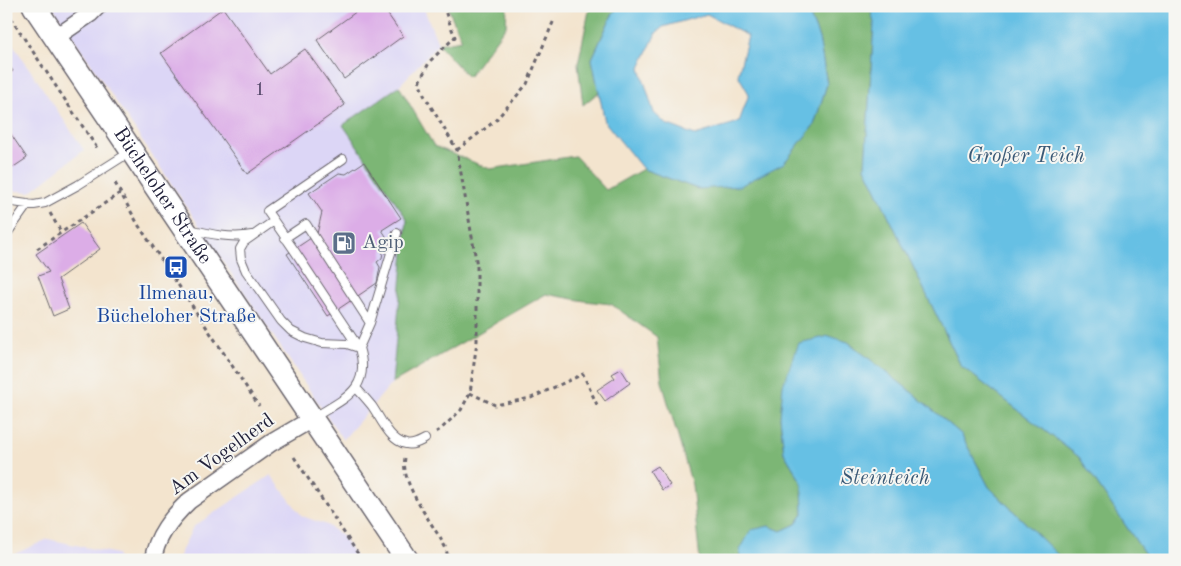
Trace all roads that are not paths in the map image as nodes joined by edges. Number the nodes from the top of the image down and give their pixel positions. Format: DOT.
graph roads {
  1 [pos="34,6"];
  2 [pos="98,6"];
  3 [pos="55,38"];
  4 [pos="131,151"];
  5 [pos="343,160"];
  6 [pos="6,201"];
  7 [pos="28,204"];
  8 [pos="274,221"];
  9 [pos="183,228"];
  10 [pos="397,233"];
  11 [pos="254,234"];
  12 [pos="6,235"];
  13 [pos="285,238"];
  14 [pos="370,323"];
  15 [pos="359,348"];
  16 [pos="356,388"];
  17 [pos="312,419"];
  18 [pos="425,439"];
  19 [pos="152,560"];
  20 [pos="407,560"];
  1 -- 3 [label="main road, Bücheloher Straße"];
  2 -- 3 [label="street"];
  3 -- 4 [label="main road, Bücheloher Straße"];
  4 -- 7 [label="lane"];
  4 -- 9 [label="main road, Bücheloher Straße"];
  5 -- 8 [label="lane"];
  6 -- 7 [label="lane"];
  7 -- 12 [label="lane"];
  8 -- 11 [label="lane"];
  8 -- 13 [label="lane"];
  9 -- 11 [label="lane"];
  9 -- 17 [label="main road, Bücheloher Straße"];
  10 -- 14 [label="lane"];
  11 -- 15 [label="lane"];
  13 -- 14 [label="lane"];
  13 -- 15 [label="lane"];
  14 -- 15 [label="lane"];
  15 -- 16 [label="lane"];
  16 -- 17 [label="lane"];
  16 -- 18 [label="lane"];
  17 -- 19 [label="street, Am Vogelherd"];
  17 -- 20 [label="main road, Bücheloher Straße"];
}
